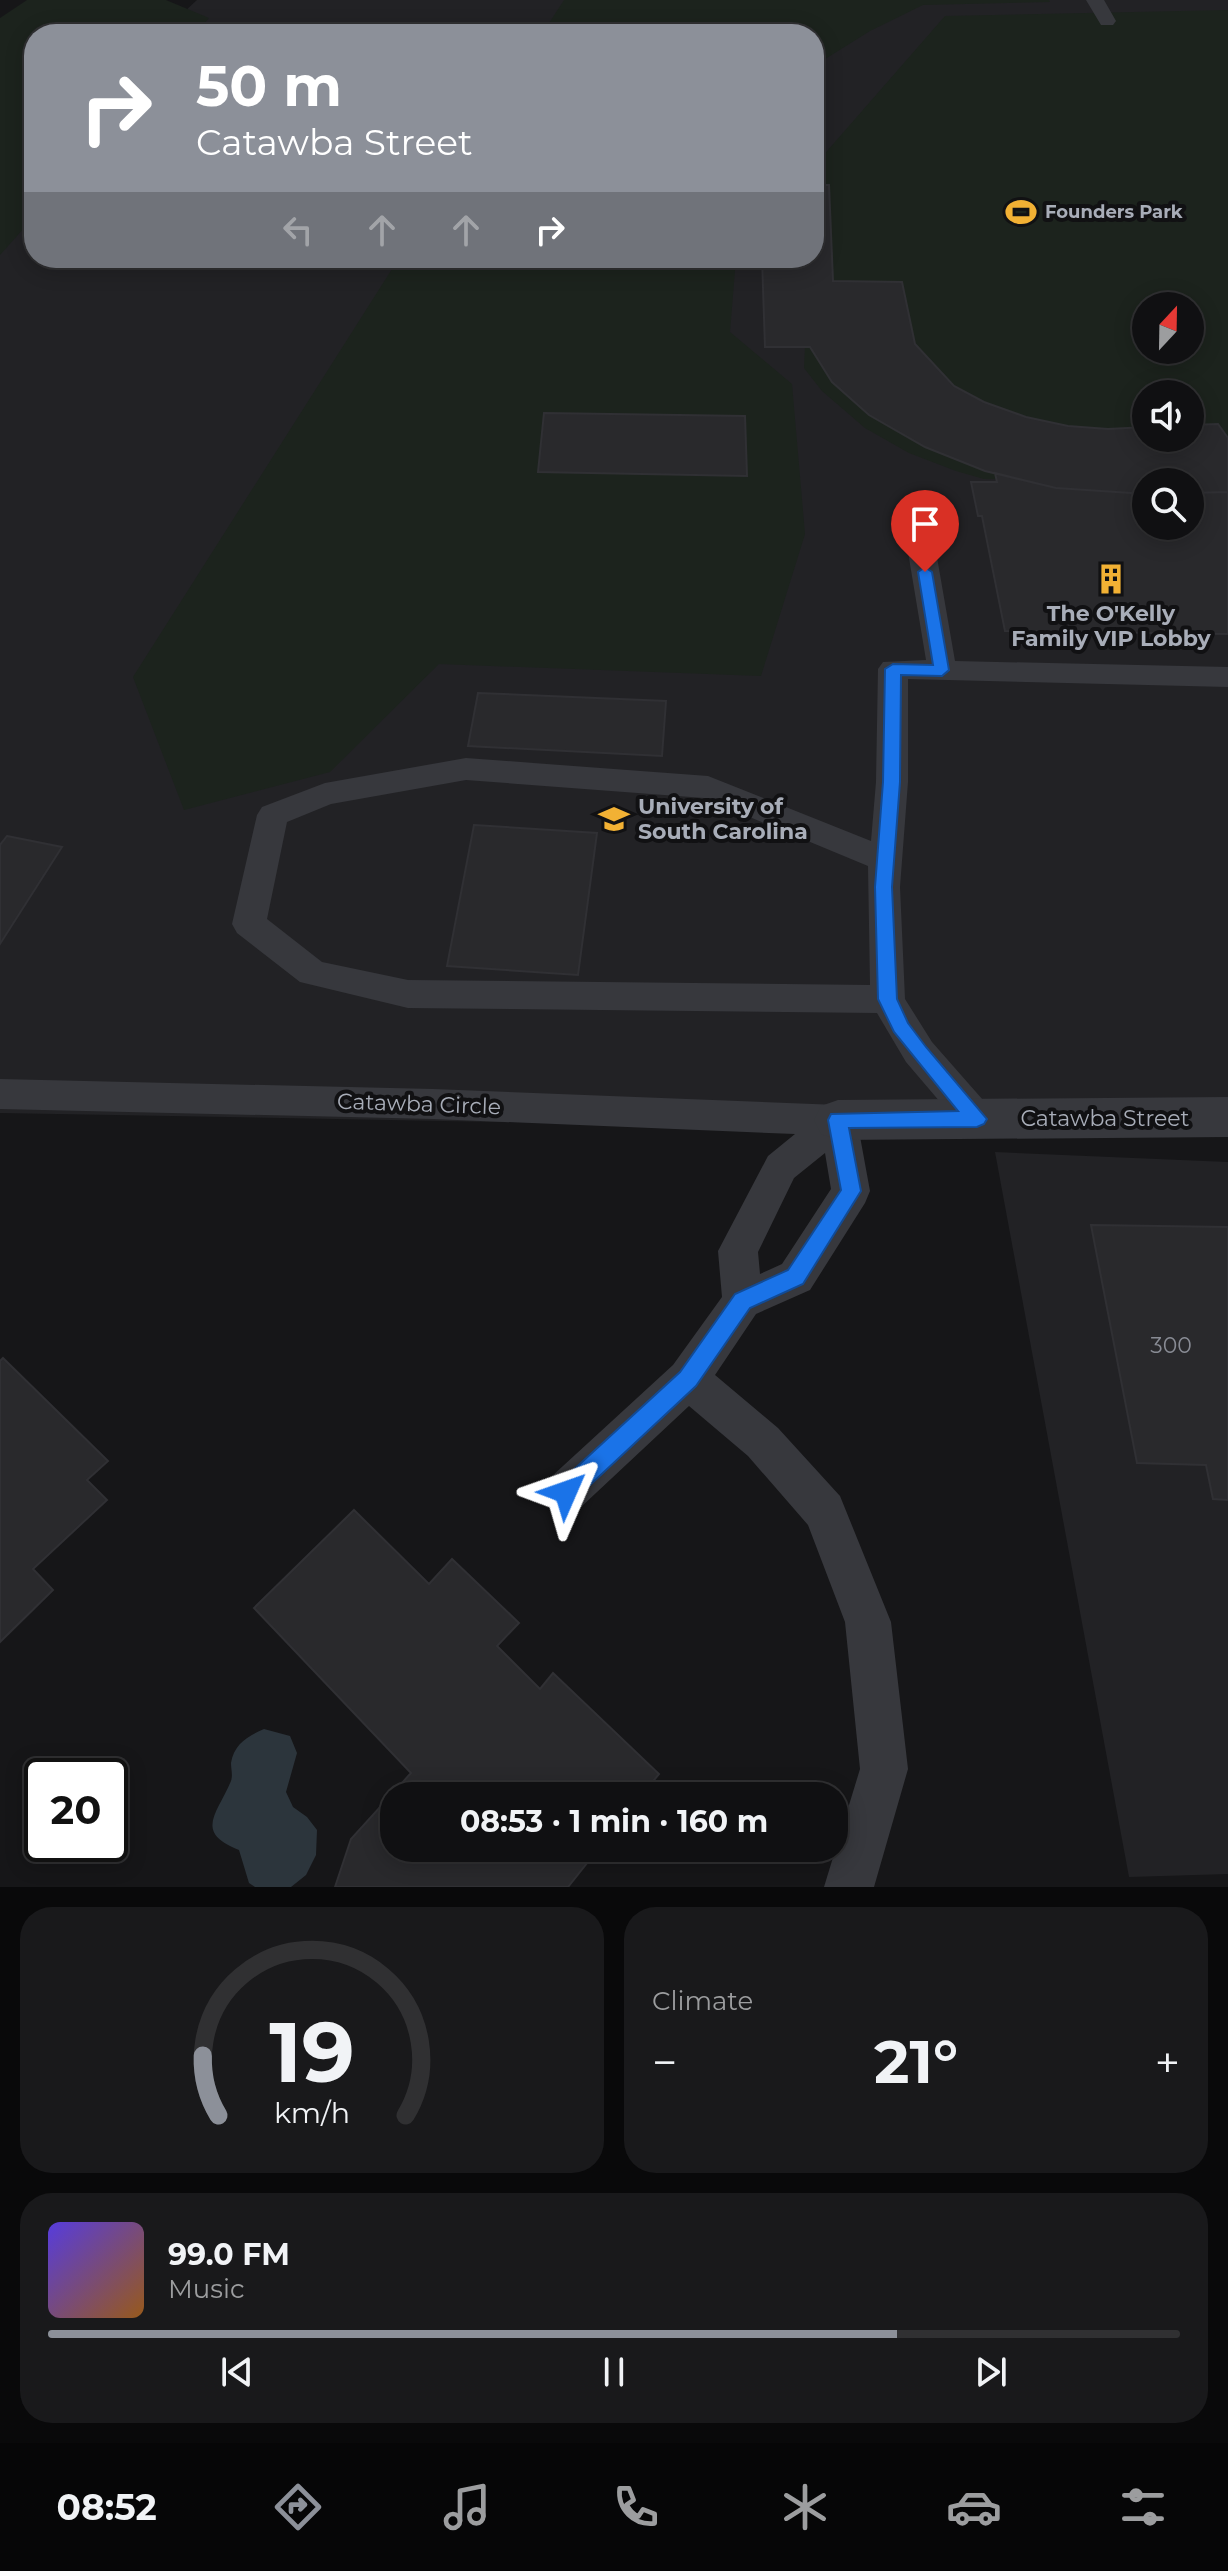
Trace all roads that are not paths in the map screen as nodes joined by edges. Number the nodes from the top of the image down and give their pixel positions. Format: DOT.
graph roads {
  1 [pos="1095,0"];
  2 [pos="1107,21"];
  3 [pos="920,540"];
  4 [pos="942,670"];
  5 [pos="1228,677"];
  6 [pos="885,860"];
  7 [pos="888,999"];
  8 [pos="0,1094"];
  9 [pos="1228,1117"];
  10 [pos="977,1119"];
  11 [pos="838,1120"];
  12 [pos="742,1301"];
  13 [pos="688,1379"];
  14 [pos="566,1492"];
  15 [pos="849,1887"];
  1 -- 2 [label="lane"];
  3 -- 4 [label="lane"];
  4 -- 5 [label="lane"];
  4 -- 6 [label="lane"];
  6 -- 7 [label="lane"];
  6 -- 7 [label="lane"];
  7 -- 10 [label="lane"];
  8 -- 11 [label="lane, Catawba Circle"];
  9 -- 10 [label="street, Catawba Street"];
  10 -- 11 [label="street, Catawba Street"];
  11 -- 12 [label="lane"];
  11 -- 12 [label="lane"];
  12 -- 13 [label="lane"];
  13 -- 14 [label="lane"];
  13 -- 15 [label="lane"];
}
